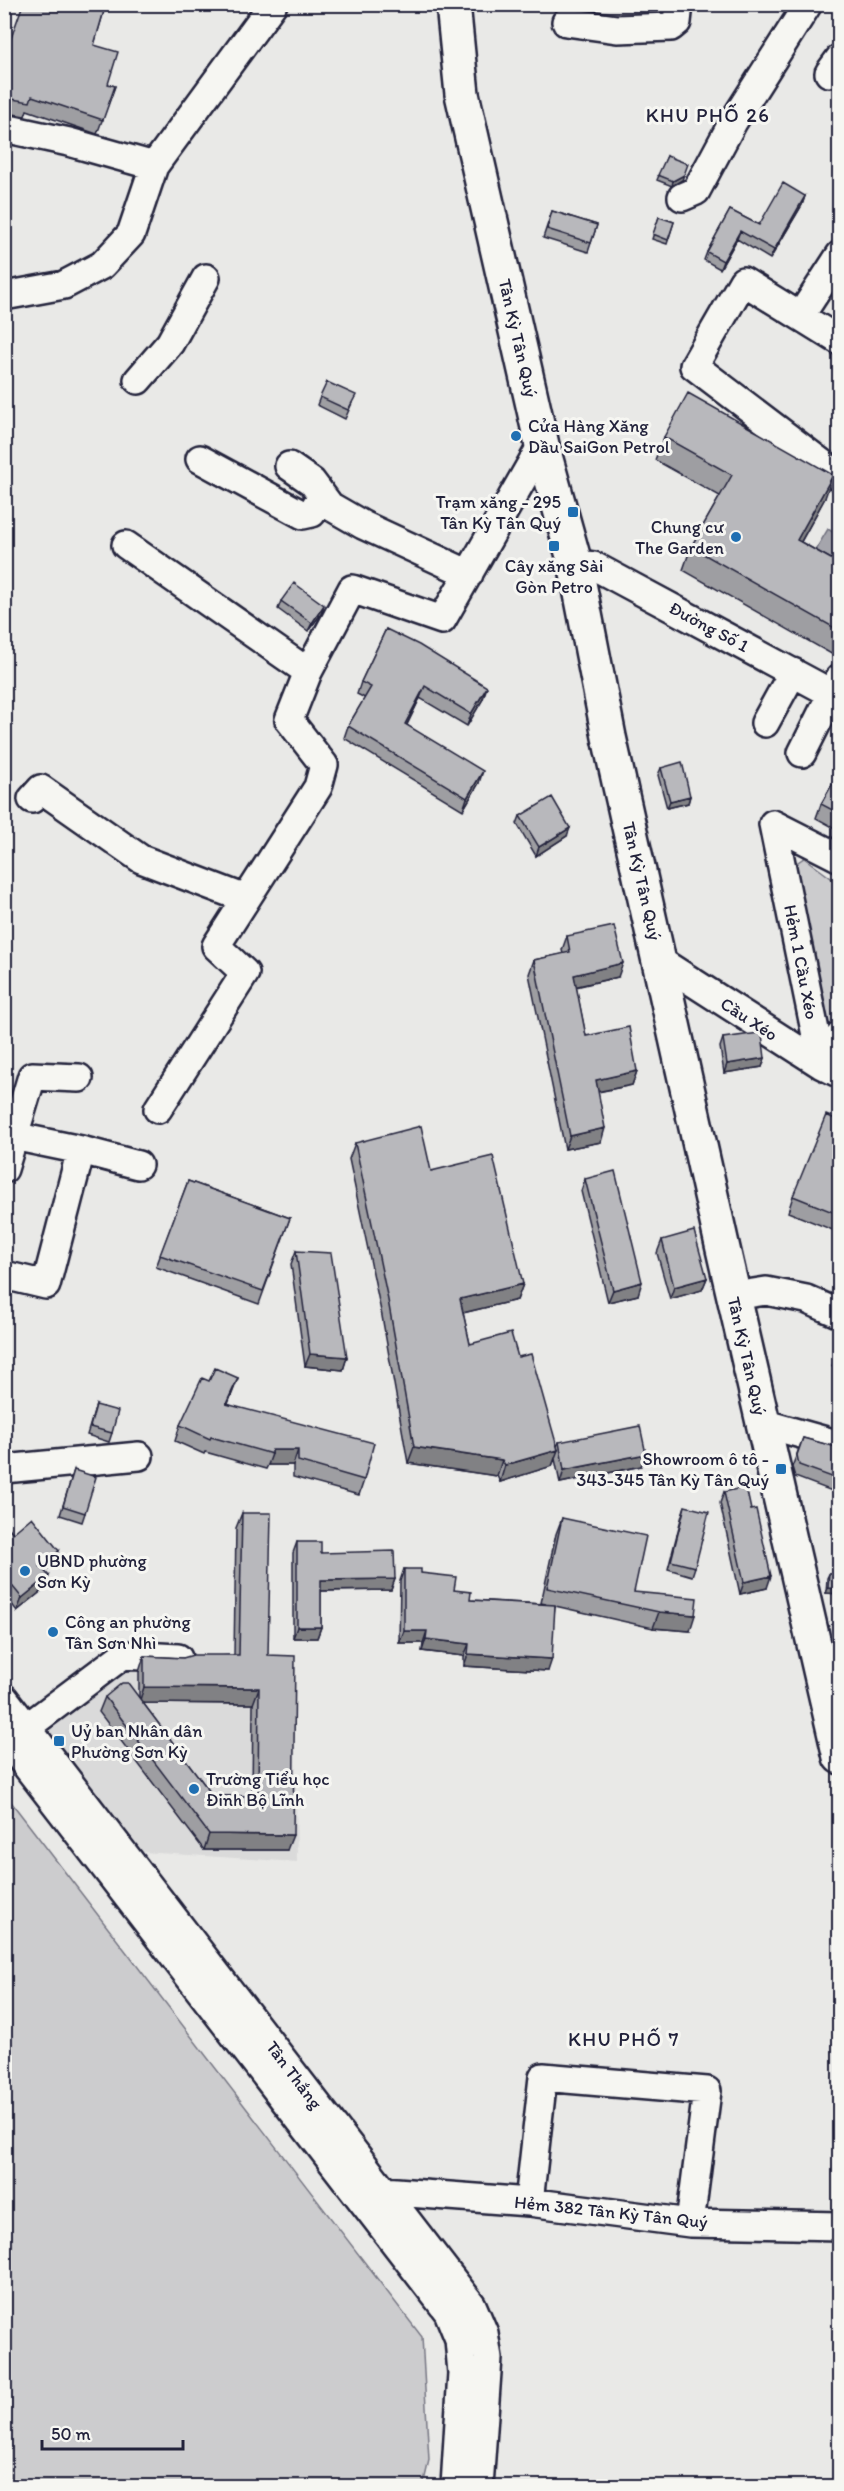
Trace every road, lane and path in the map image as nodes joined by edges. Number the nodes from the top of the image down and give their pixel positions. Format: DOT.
graph roads {
  1 [pos="273,4"];
  2 [pos="453,4"];
  3 [pos="679,4"];
  4 [pos="808,4"];
  5 [pos="566,22"];
  6 [pos="4,128"];
  7 [pos="154,166"];
  8 [pos="682,196"];
  9 [pos="840,255"];
  10 [pos="206,278"];
  11 [pos="4,296"];
  12 [pos="801,315"];
  13 [pos="840,341"];
  14 [pos="138,380"];
  15 [pos="542,445"];
  16 [pos="200,459"];
  17 [pos="289,466"];
  18 [pos="840,477"];
  19 [pos="321,496"];
  20 [pos="126,546"];
  21 [pos="575,563"];
  22 [pos="469,574"];
  23 [pos="308,672"];
  24 [pos="793,672"];
  25 [pos="837,690"];
  26 [pos="765,723"];
  27 [pos="802,753"];
  28 [pos="32,800"];
  29 [pos="840,858"];
  30 [pos="246,899"];
  31 [pos="660,961"];
  32 [pos="840,1036"];
  33 [pos="831,1070"];
  34 [pos="79,1078"];
  35 [pos="158,1109"];
  36 [pos="14,1136"];
  37 [pos="81,1150"];
  38 [pos="138,1165"];
  39 [pos="4,1169"];
  40 [pos="4,1275"];
  41 [pos="734,1296"];
  42 [pos="840,1314"];
  43 [pos="762,1423"];
  44 [pos="840,1445"];
  45 [pos="139,1456"];
  46 [pos="4,1469"];
  47 [pos="178,1658"];
  48 [pos="829,1666"];
  49 [pos="4,1698"];
  50 [pos="16,1732"];
  51 [pos="840,1757"];
  52 [pos="382,2191"];
  53 [pos="529,2202"];
  54 [pos="690,2223"];
  55 [pos="840,2226"];
  56 [pos="454,2487"];
  57 [pos="479,2487"];
  1 -- 7 [label="street"];
  2 -- 15 [label="main road, Tân Kỳ Tân Quý"];
  3 -- 5 [label="street"];
  4 -- 8 [label="street"];
  6 -- 7 [label="street"];
  7 -- 11 [label="street"];
  9 -- 12 [label="street"];
  10 -- 14 [label="street"];
  12 -- 13 [label="street"];
  12 -- 18 [label="street"];
  15 -- 21 [label="main road, Tân Kỳ Tân Quý"];
  15 -- 22 [label="street"];
  16 -- 19 [label="street"];
  17 -- 19 [label="street"];
  19 -- 22 [label="street"];
  20 -- 23 [label="street"];
  21 -- 24 [label="street, Đường Số 1"];
  21 -- 31 [label="main road, Tân Kỳ Tân Quý"];
  22 -- 23 [label="street"];
  23 -- 30 [label="street"];
  24 -- 25 [label="street, Đường Số 1"];
  24 -- 26 [label="street"];
  25 -- 27 [label="street"];
  28 -- 30 [label="street"];
  29 -- 33 [label="street, Hẻm 1 Cầu Xéo"];
  30 -- 35 [label="street"];
  31 -- 33 [label="street, Cầu Xéo"];
  31 -- 41 [label="main road, Tân Kỳ Tân Quý"];
  32 -- 33 [label="street, Hẻm 1 Cầu Xéo"];
  34 -- 36 [label="street"];
  36 -- 37 [label="street"];
  36 -- 39 [label="street"];
  37 -- 38 [label="street"];
  37 -- 40 [label="street"];
  41 -- 42 [label="street"];
  41 -- 43 [label="main road, Tân Kỳ Tân Quý"];
  43 -- 44 [label="street"];
  43 -- 48 [label="main road, Tân Kỳ Tân Quý"];
  45 -- 46 [label="street"];
  47 -- 50 [label="street"];
  48 -- 51 [label="main road, Tân Kỳ Tân Quý"];
  49 -- 50 [label="street, Tân Thắng"];
  50 -- 52 [label="street, Tân Thắng"];
  50 -- 56 [label="street, Tân Thắng"];
  52 -- 53 [label="street, Hẻm 382 Tân Kỳ Tân Quý"];
  52 -- 57 [label="street, Tân Thắng"];
  53 -- 54 [label="street, Hẻm 382 Tân Kỳ Tân Quý"];
  53 -- 54 [label="street"];
  54 -- 55 [label="street, Hẻm 382 Tân Kỳ Tân Quý"];
}
